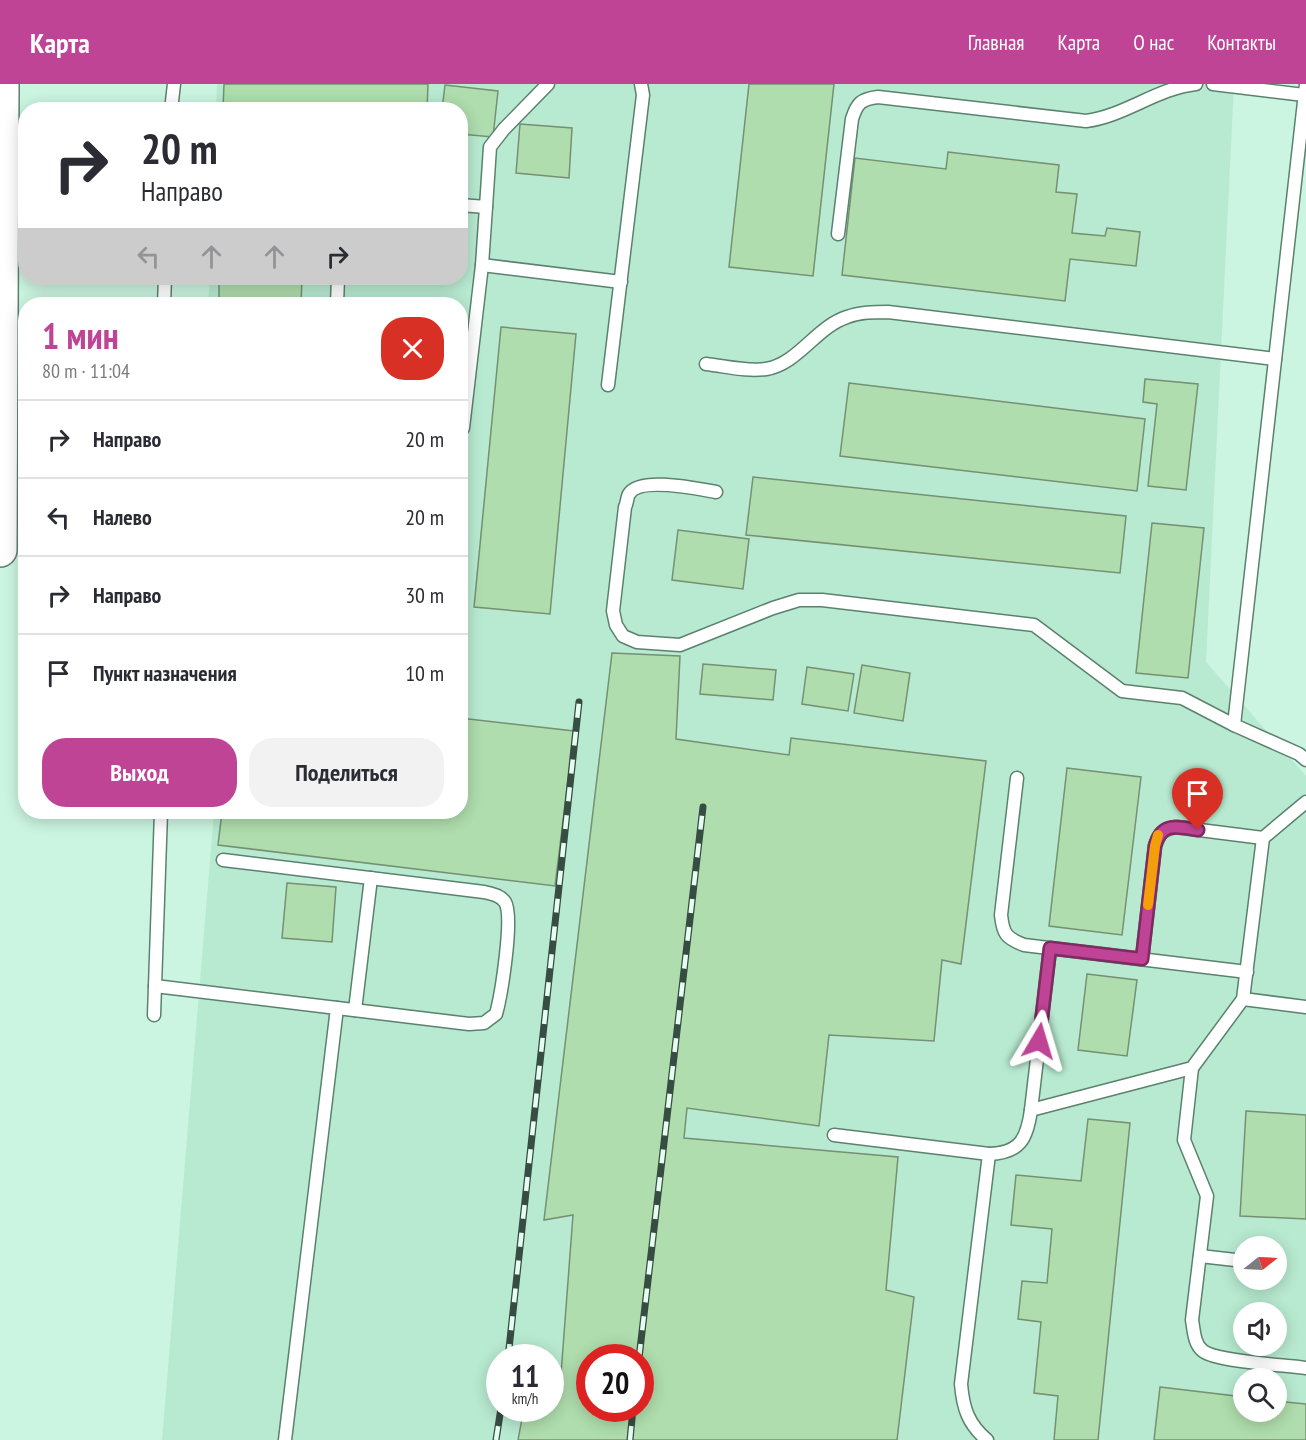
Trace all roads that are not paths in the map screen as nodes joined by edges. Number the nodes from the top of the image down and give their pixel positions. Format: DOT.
graph roads {
  1 [pos="2,84"];
  2 [pos="174,84"];
  3 [pos="548,84"];
  4 [pos="641,84"];
  5 [pos="1196,84"];
  6 [pos="1213,84"];
  7 [pos="1305,89"];
  8 [pos="172,102"];
  9 [pos="468,206"];
  10 [pos="486,207"];
  11 [pos="838,234"];
  12 [pos="482,265"];
  13 [pos="621,282"];
  14 [pos="1275,359"];
  15 [pos="706,364"];
  16 [pos="468,385"];
  17 [pos="608,385"];
  18 [pos="716,492"];
  19 [pos="0,550"];
  20 [pos="1234,725"];
  21 [pos="1306,760"];
  22 [pos="1017,778"];
  23 [pos="1306,802"];
  24 [pos="161,819"];
  25 [pos="1263,838"];
  26 [pos="223,860"];
  27 [pos="371,878"];
  28 [pos="1050,948"];
  29 [pos="1142,959"];
  30 [pos="1247,972"];
  31 [pos="155,986"];
  32 [pos="1243,999"];
  33 [pos="1306,1007"];
  34 [pos="337,1008"];
  35 [pos="355,1010"];
  36 [pos="154,1015"];
  37 [pos="1192,1068"];
  38 [pos="1031,1110"];
  39 [pos="834,1135"];
  40 [pos="989,1154"];
  41 [pos="1200,1256"];
  42 [pos="1233,1260"];
  43 [pos="1306,1368"];
  44 [pos="285,1440"];
  45 [pos="987,1440"];
  1 -- 19 [label="highway"];
  2 -- 8 [label="lane"];
  3 -- 10 [label="lane"];
  4 -- 13 [label="lane"];
  5 -- 11 [label="lane"];
  6 -- 7 [label="lane"];
  7 -- 14 [label="lane"];
  9 -- 10 [label="lane"];
  10 -- 12 [label="lane"];
  12 -- 13 [label="lane"];
  12 -- 16 [label="lane"];
  13 -- 17 [label="lane"];
  14 -- 15 [label="lane"];
  14 -- 20 [label="lane"];
  18 -- 20 [label="lane"];
  20 -- 21 [label="lane"];
  22 -- 28 [label="lane"];
  23 -- 25 [label="lane"];
  24 -- 31 [label="lane"];
  25 -- 29 [label="lane"];
  25 -- 30 [label="lane"];
  26 -- 27 [label="lane"];
  27 -- 35 [label="lane"];
  27 -- 35 [label="lane"];
  28 -- 29 [label="lane"];
  28 -- 38 [label="lane"];
  29 -- 30 [label="lane"];
  30 -- 32 [label="lane"];
  31 -- 34 [label="lane"];
  31 -- 36 [label="lane"];
  32 -- 33 [label="lane"];
  32 -- 37 [label="lane"];
  34 -- 35 [label="lane"];
  34 -- 44 [label="lane"];
  37 -- 38 [label="lane"];
  37 -- 41 [label="lane"];
  38 -- 40 [label="lane"];
  39 -- 40 [label="lane"];
  40 -- 45 [label="lane"];
  41 -- 42 [label="lane"];
  41 -- 43 [label="lane"];
}
